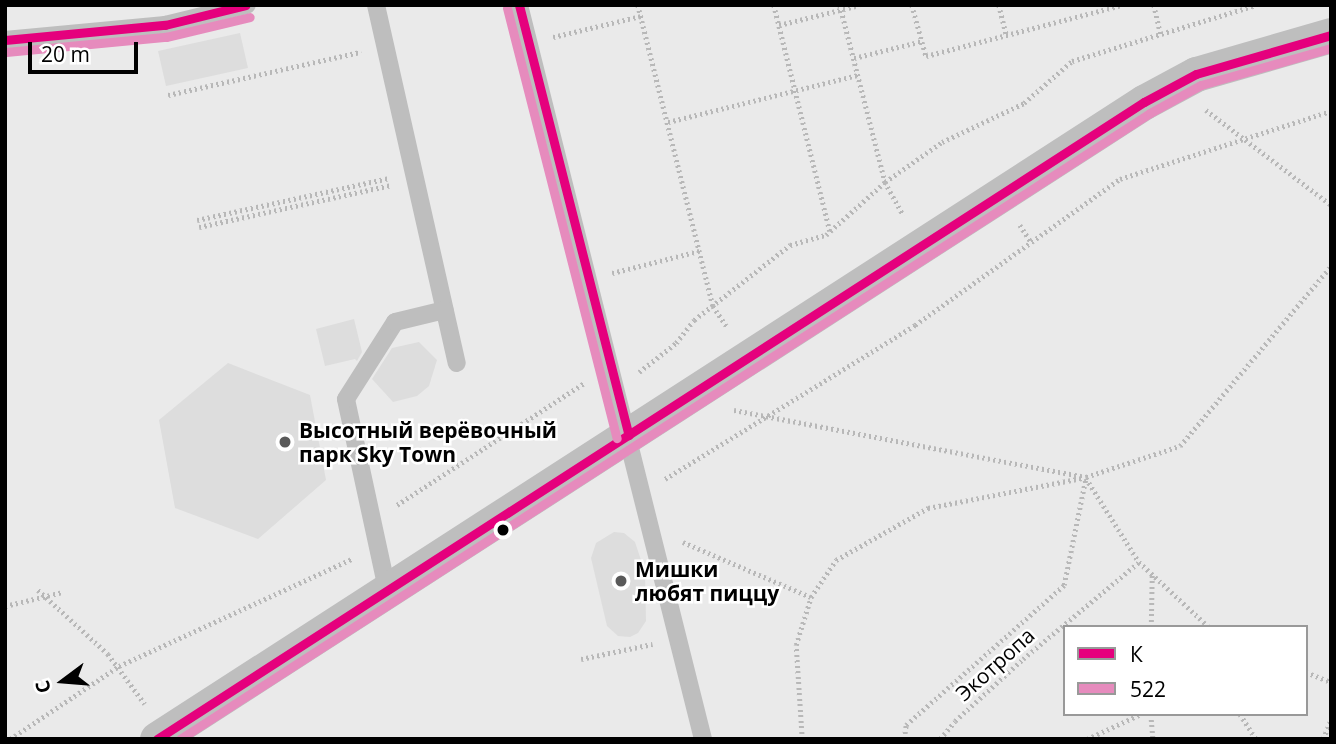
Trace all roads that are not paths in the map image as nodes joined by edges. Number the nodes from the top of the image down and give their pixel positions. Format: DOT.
graph roads {
  1 [pos="247,5"];
  2 [pos="376,5"];
  3 [pos="519,5"];
  4 [pos="187,13"];
  5 [pos="1331,35"];
  6 [pos="5,40"];
  7 [pos="445,310"];
  8 [pos="457,363"];
  9 [pos="629,435"];
  10 [pos="387,589"];
  11 [pos="161,736"];
  12 [pos="703,739"];
  1 -- 4 [label="lane"];
  2 -- 7 [label="lane"];
  3 -- 9 [label="lane"];
  4 -- 6 [label="lane"];
  5 -- 9 [label="street"];
  7 -- 8 [label="lane"];
  7 -- 10 [label="lane"];
  9 -- 10 [label="street"];
  9 -- 12 [label="lane"];
  10 -- 11 [label="street"];
}
